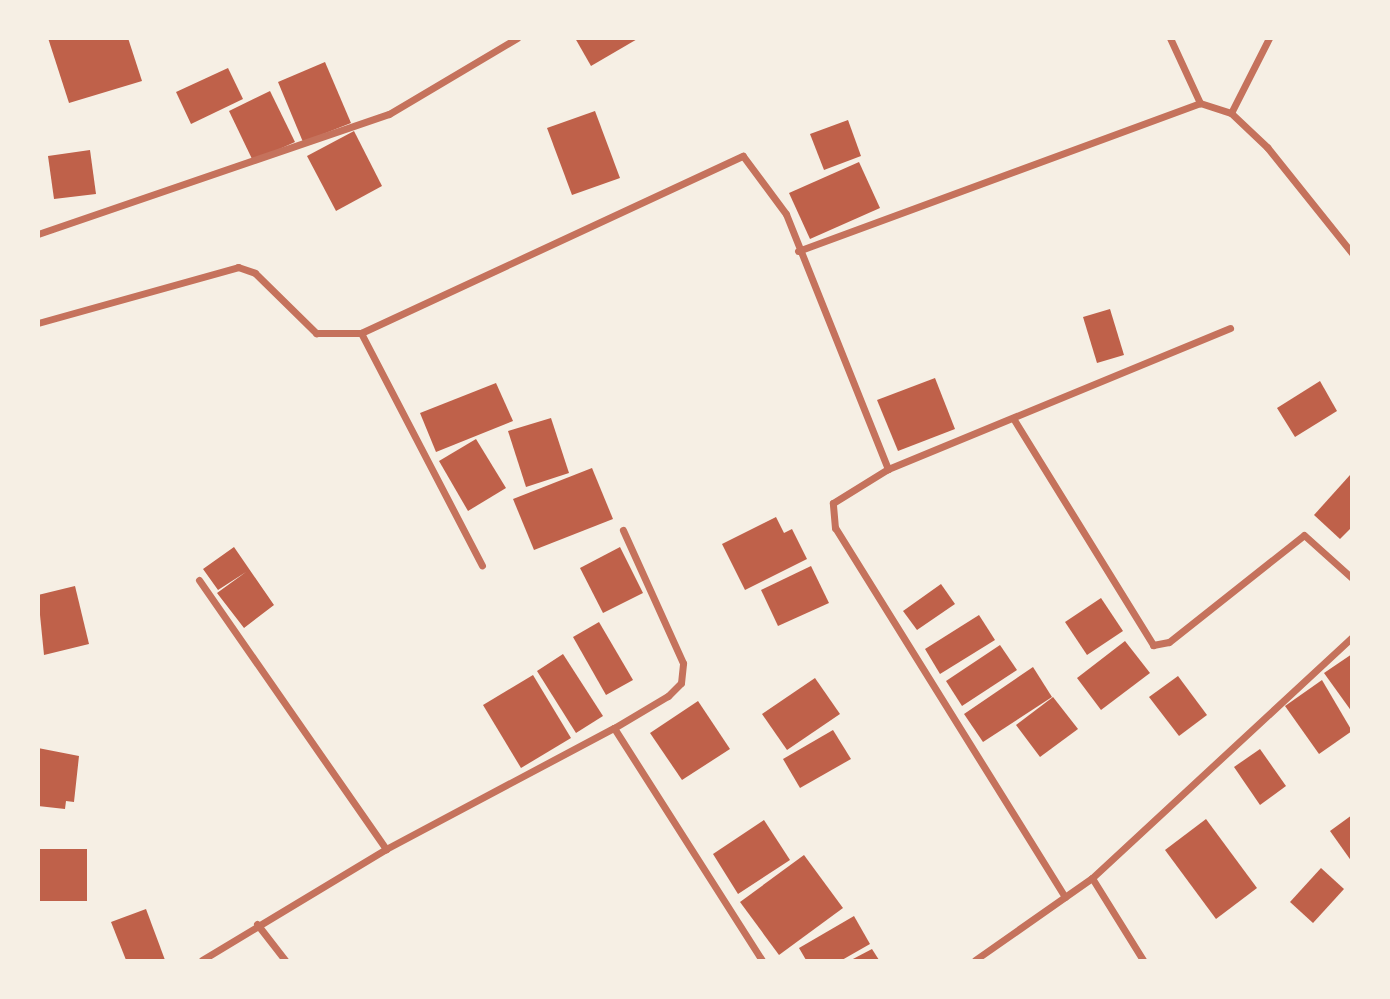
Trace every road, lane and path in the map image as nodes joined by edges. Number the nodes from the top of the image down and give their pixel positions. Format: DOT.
graph roads {
  1 [pos="517,38"];
  2 [pos="1170,38"];
  3 [pos="1269,38"];
  4 [pos="1200,103"];
  5 [pos="1231,113"];
  6 [pos="38,234"];
  7 [pos="798,251"];
  8 [pos="1352,253"];
  9 [pos="38,323"];
  10 [pos="1230,328"];
  11 [pos="361,333"];
  12 [pos="1013,418"];
  13 [pos="888,469"];
  14 [pos="623,530"];
  15 [pos="482,565"];
  16 [pos="1352,578"];
  17 [pos="198,580"];
  18 [pos="1352,637"];
  19 [pos="614,728"];
  20 [pos="386,849"];
  21 [pos="1092,878"];
  22 [pos="1065,897"];
  23 [pos="257,925"];
  24 [pos="202,961"];
  25 [pos="285,961"];
  26 [pos="762,961"];
  27 [pos="975,961"];
  28 [pos="1143,961"];
  1 -- 6 [label="street"];
  2 -- 4 [label="street"];
  3 -- 5 [label="street"];
  4 -- 5 [label="street"];
  4 -- 7 [label="street"];
  5 -- 8 [label="street"];
  7 -- 11 [label="street"];
  7 -- 13 [label="street"];
  9 -- 11 [label="street"];
  10 -- 12 [label="street"];
  11 -- 15 [label="street"];
  12 -- 13 [label="street"];
  12 -- 16 [label="street"];
  13 -- 22 [label="street"];
  14 -- 19 [label="street"];
  17 -- 20 [label="street"];
  18 -- 21 [label="street"];
  19 -- 20 [label="street"];
  19 -- 26 [label="street"];
  20 -- 23 [label="street"];
  21 -- 22 [label="street"];
  21 -- 28 [label="street"];
  22 -- 27 [label="street"];
  23 -- 24 [label="street"];
  23 -- 25 [label="street"];
}
